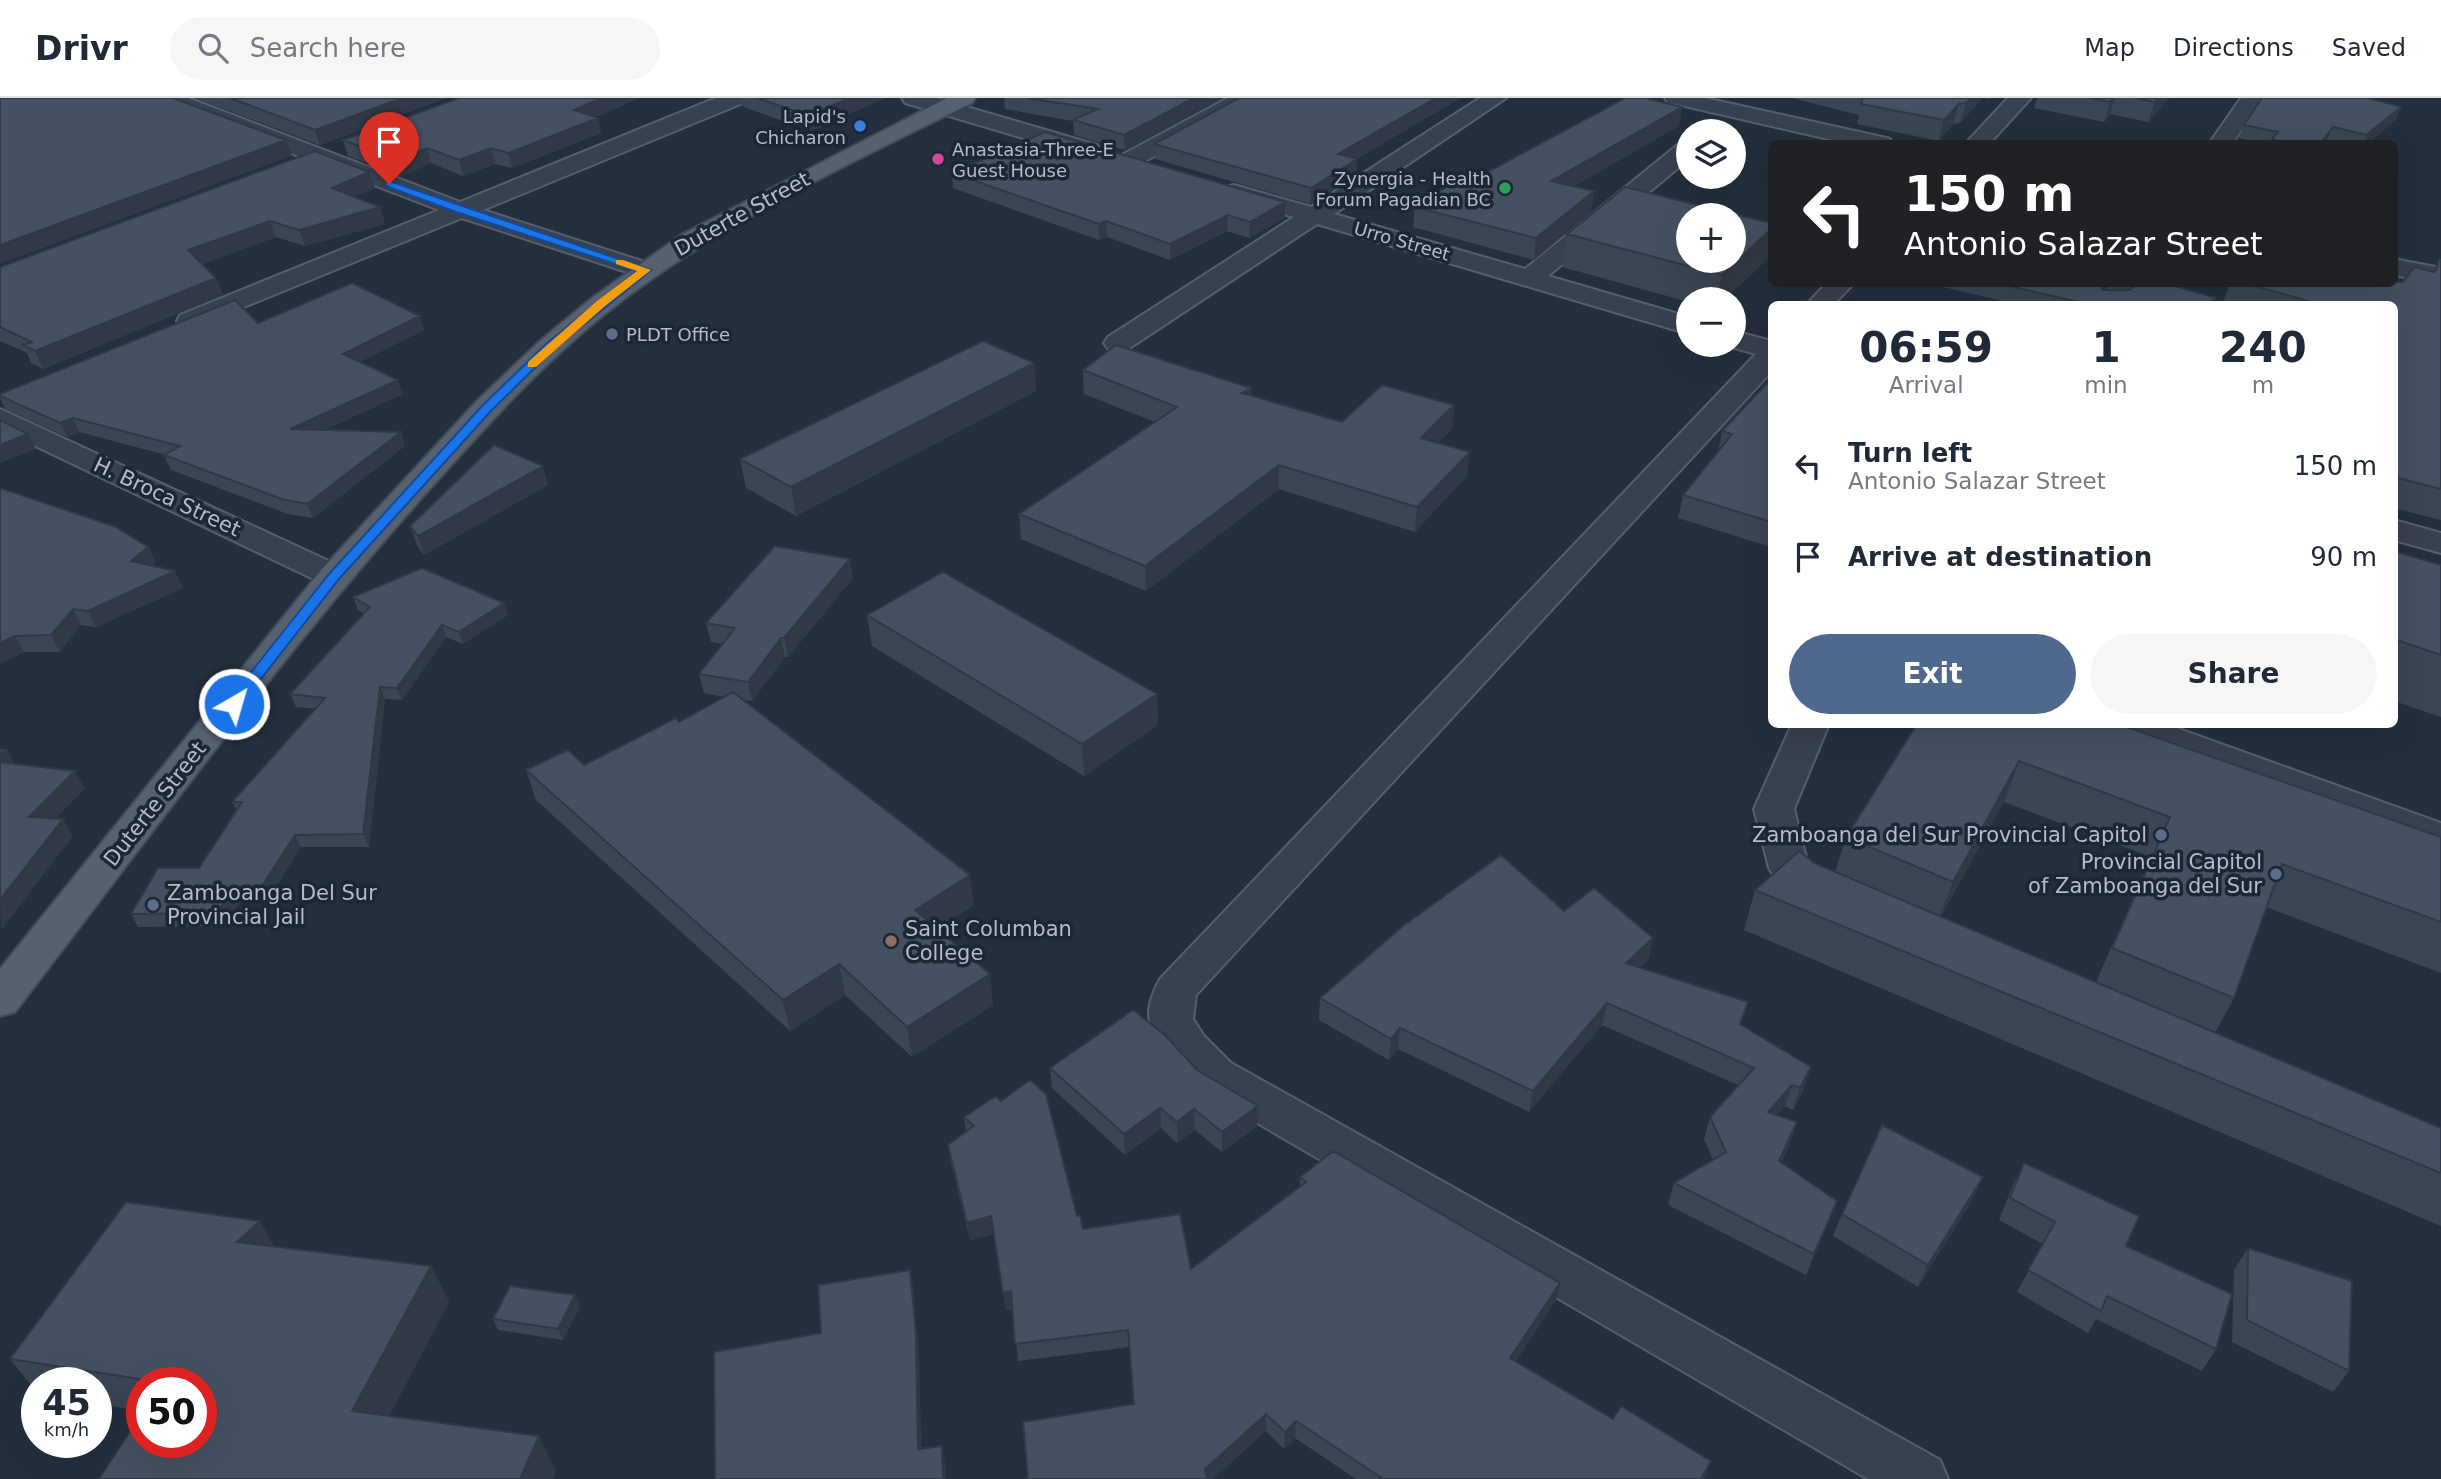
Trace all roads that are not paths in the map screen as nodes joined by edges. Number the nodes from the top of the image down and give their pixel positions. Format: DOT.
graph roads {
  1 [pos="168,98"];
  2 [pos="735,98"];
  3 [pos="913,98"];
  4 [pos="1244,98"];
  5 [pos="1495,98"];
  6 [pos="1676,98"];
  7 [pos="2020,98"];
  8 [pos="2252,98"];
  9 [pos="954,103"];
  10 [pos="1733,111"];
  11 [pos="1723,119"];
  12 [pos="1864,140"];
  13 [pos="1980,140"];
  14 [pos="2223,140"];
  15 [pos="357,143"];
  16 [pos="318,158"];
  17 [pos="1676,158"];
  18 [pos="1128,161"];
  19 [pos="293,167"];
  20 [pos="1166,172"];
  21 [pos="1216,187"];
  22 [pos="460,210"];
  23 [pos="1317,216"];
  24 [pos="645,270"];
  25 [pos="2441,276"];
  26 [pos="2398,278"];
  27 [pos="1529,279"];
  28 [pos="1837,287"];
  29 [pos="1823,301"];
  30 [pos="1676,322"];
  31 [pos="166,331"];
  32 [pos="1118,343"];
  33 [pos="1746,343"];
  34 [pos="1768,351"];
  35 [pos="1768,355"];
  36 [pos="4,404"];
  37 [pos="2398,531"];
  38 [pos="2441,543"];
  39 [pos="334,576"];
  40 [pos="1809,728"];
  41 [pos="2138,728"];
  42 [pos="2441,838"];
  43 [pos="1856,908"];
  44 [pos="0,1000"];
  45 [pos="1920,1479"];
  1 -- 16 [label="street"];
  2 -- 22 [label="street"];
  3 -- 9 [label="street"];
  4 -- 18 [label="street"];
  5 -- 23 [label="street"];
  6 -- 10 [label="street"];
  7 -- 13 [label="street"];
  8 -- 14 [label="street"];
  9 -- 18 [label="street"];
  9 -- 24 [label="main road, Duterte Street"];
  10 -- 11 [label="street"];
  10 -- 12 [label="street"];
  15 -- 16 [label="street"];
  16 -- 19 [label="street"];
  16 -- 22 [label="street"];
  17 -- 27 [label="street"];
  18 -- 20 [label="street"];
  21 -- 23 [label="street, Urro Street"];
  22 -- 24 [label="street"];
  22 -- 31 [label="street"];
  23 -- 27 [label="street, Urro Street"];
  23 -- 32 [label="street"];
  24 -- 39 [label="main road, Duterte Street"];
  25 -- 26 [label="street"];
  27 -- 30 [label="street, Urro Street"];
  28 -- 29 [label="street"];
  33 -- 34 [label="street"];
  35 -- 45 [label="street"];
  36 -- 39 [label="street, H. Broca Street"];
  37 -- 38 [label="street"];
  39 -- 44 [label="main road, Duterte Street"];
  40 -- 43 [label="street"];
  41 -- 42 [label="street"];
}
